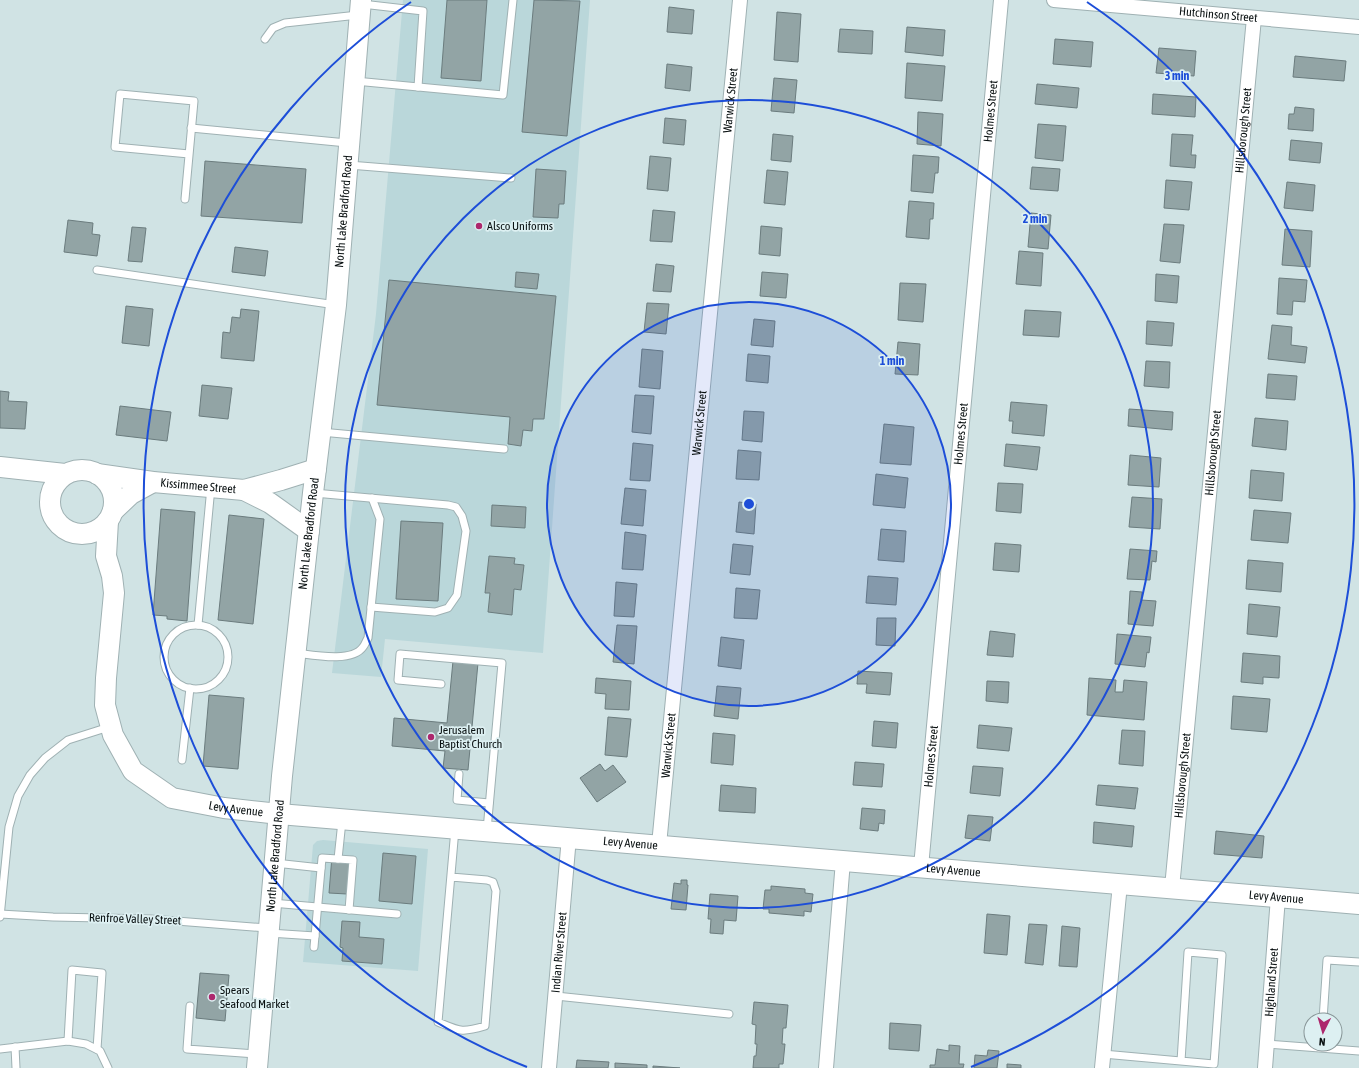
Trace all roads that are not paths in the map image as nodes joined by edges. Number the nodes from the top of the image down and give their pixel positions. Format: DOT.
graph roads {
  1 [pos="513,0"];
  2 [pos="740,0"];
  3 [pos="1001,0"];
  4 [pos="1054,0"];
  5 [pos="361,6"];
  6 [pos="1254,18"];
  7 [pos="1359,27"];
  8 [pos="265,39"];
  9 [pos="355,81"];
  10 [pos="418,87"];
  11 [pos="191,128"];
  12 [pos="349,144"];
  13 [pos="189,154"];
  14 [pos="348,165"];
  15 [pos="510,178"];
  16 [pos="185,200"];
  17 [pos="97,270"];
  18 [pos="336,305"];
  19 [pos="320,432"];
  20 [pos="504,449"];
  21 [pos="0,467"];
  22 [pos="316,469"];
  23 [pos="22,470"];
  24 [pos="65,474"];
  25 [pos="97,474"];
  26 [pos="153,482"];
  27 [pos="211,487"];
  28 [pos="244,490"];
  29 [pos="313,493"];
  30 [pos="372,498"];
  31 [pos="50,504"];
  32 [pos="110,516"];
  33 [pos="309,530"];
  34 [pos="78,534"];
  35 [pos="106,556"];
  36 [pos="371,607"];
  37 [pos="198,625"];
  38 [pos="295,653"];
  39 [pos="441,684"];
  40 [pos="190,688"];
  41 [pos="111,726"];
  42 [pos="182,760"];
  43 [pos="459,774"];
  44 [pos="489,803"];
  45 [pos="279,814"];
  46 [pos="342,819"];
  47 [pos="456,828"];
  48 [pos="486,831"];
  49 [pos="569,837"];
  50 [pos="659,845"];
  51 [pos="338,859"];
  52 [pos="843,861"];
  53 [pos="275,863"];
  54 [pos="921,867"];
  55 [pos="321,868"];
  56 [pos="451,877"];
  57 [pos="1120,884"];
  58 [pos="1172,888"];
  59 [pos="1278,897"];
  60 [pos="271,903"];
  61 [pos="1359,904"];
  62 [pos="318,907"];
  63 [pos="349,910"];
  64 [pos="398,914"];
  65 [pos="0,915"];
  66 [pos="269,930"];
  67 [pos="315,936"];
  68 [pos="314,947"];
  69 [pos="1359,962"];
  70 [pos="556,996"];
  71 [pos="190,1006"];
  72 [pos="1324,1012"];
  73 [pos="730,1014"];
  74 [pos="68,1041"];
  75 [pos="1267,1044"];
  76 [pos="1303,1045"];
  77 [pos="15,1047"];
  78 [pos="0,1049"];
  79 [pos="97,1049"];
  80 [pos="1343,1049"];
  81 [pos="1359,1051"];
  82 [pos="258,1061"];
  83 [pos="1103,1061"];
  84 [pos="1181,1061"];
  85 [pos="16,1068"];
  86 [pos="108,1068"];
  87 [pos="549,1068"];
  88 [pos="826,1068"];
  89 [pos="1265,1068"];
  1 -- 10 [label="lane"];
  2 -- 50 [label="street, Warwick Street"];
  3 -- 54 [label="street, Holmes Street"];
  4 -- 6 [label="street, Hutchinson Street"];
  5 -- 8 [label="lane"];
  5 -- 9 [label="street, North Lake Bradford Road"];
  5 -- 10 [label="lane"];
  6 -- 7 [label="street, Hutchinson Street"];
  6 -- 58 [label="street, Hillsborough Street"];
  9 -- 10 [label="lane"];
  9 -- 12 [label="street, North Lake Bradford Road"];
  11 -- 12 [label="lane"];
  11 -- 13 [label="lane"];
  11 -- 13 [label="lane"];
  12 -- 14 [label="street, North Lake Bradford Road"];
  13 -- 16 [label="lane"];
  14 -- 15 [label="lane"];
  14 -- 18 [label="street, North Lake Bradford Road"];
  17 -- 18 [label="lane"];
  18 -- 19 [label="street, North Lake Bradford Road"];
  19 -- 20 [label="lane"];
  19 -- 22 [label="street, North Lake Bradford Road"];
  21 -- 23 [label="street"];
  22 -- 28 [label="street, Kissimmee Street"];
  22 -- 29 [label="street, North Lake Bradford Road"];
  23 -- 24 [label="street"];
  23 -- 31 [label="street"];
  24 -- 25 [label="street"];
  24 -- 31 [label="street"];
  25 -- 26 [label="street, Kissimmee Street"];
  25 -- 32 [label="street"];
  26 -- 27 [label="street, Kissimmee Street"];
  26 -- 32 [label="street, Kissimmee Street"];
  27 -- 28 [label="street, Kissimmee Street"];
  27 -- 37 [label="lane"];
  28 -- 33 [label="street, Kissimmee Street"];
  29 -- 30 [label="lane"];
  29 -- 33 [label="street, North Lake Bradford Road"];
  30 -- 36 [label="lane"];
  30 -- 36 [label="lane"];
  31 -- 34 [label="street"];
  32 -- 34 [label="street"];
  32 -- 35 [label="street, Levy Avenue"];
  33 -- 38 [label="street, North Lake Bradford Road"];
  34 -- 35 [label="street, Levy Avenue"];
  35 -- 41 [label="street, Levy Avenue"];
  36 -- 38 [label="lane"];
  37 -- 40 [label="lane"];
  37 -- 40 [label="lane"];
  38 -- 45 [label="street, North Lake Bradford Road"];
  39 -- 44 [label="lane"];
  40 -- 42 [label="lane"];
  41 -- 45 [label="street, Levy Avenue"];
  41 -- 65 [label="lane"];
  43 -- 44 [label="lane"];
  44 -- 48 [label="lane"];
  45 -- 46 [label="street, Levy Avenue"];
  45 -- 53 [label="street, North Lake Bradford Road"];
  46 -- 47 [label="street, Levy Avenue"];
  46 -- 51 [label="lane"];
  47 -- 48 [label="street, Levy Avenue"];
  47 -- 56 [label="lane"];
  48 -- 49 [label="street, Levy Avenue"];
  49 -- 50 [label="street, Levy Avenue"];
  49 -- 70 [label="street, Indian River Street"];
  50 -- 52 [label="street, Levy Avenue"];
  51 -- 55 [label="lane"];
  51 -- 63 [label="lane"];
  52 -- 54 [label="street, Levy Avenue"];
  52 -- 88 [label="street"];
  53 -- 55 [label="lane"];
  53 -- 60 [label="street, North Lake Bradford Road"];
  54 -- 57 [label="street, Levy Avenue"];
  55 -- 62 [label="lane"];
  56 -- 56 [label="lane"];
  57 -- 58 [label="street, Levy Avenue"];
  57 -- 83 [label="street"];
  58 -- 59 [label="street, Levy Avenue"];
  59 -- 61 [label="street, Levy Avenue"];
  59 -- 75 [label="street, Highland Street"];
  60 -- 62 [label="lane"];
  60 -- 66 [label="street, North Lake Bradford Road"];
  62 -- 63 [label="lane"];
  62 -- 67 [label="lane"];
  63 -- 64 [label="lane"];
  65 -- 66 [label="lane, Renfroe Valley Street"];
  66 -- 67 [label="lane, Renfroe Valley Street"];
  66 -- 82 [label="street, North Lake Bradford Road"];
  67 -- 68 [label="lane"];
  69 -- 72 [label="lane"];
  70 -- 73 [label="lane"];
  70 -- 87 [label="street, Indian River Street"];
  71 -- 82 [label="lane"];
  74 -- 77 [label="lane"];
  74 -- 79 [label="lane"];
  74 -- 79 [label="lane"];
  75 -- 76 [label="lane"];
  75 -- 89 [label="street, Highland Street"];
  77 -- 78 [label="lane"];
  77 -- 85 [label="lane"];
  79 -- 86 [label="lane"];
  80 -- 81 [label="lane"];
  83 -- 84 [label="lane"];
  84 -- 84 [label="lane"];
}
